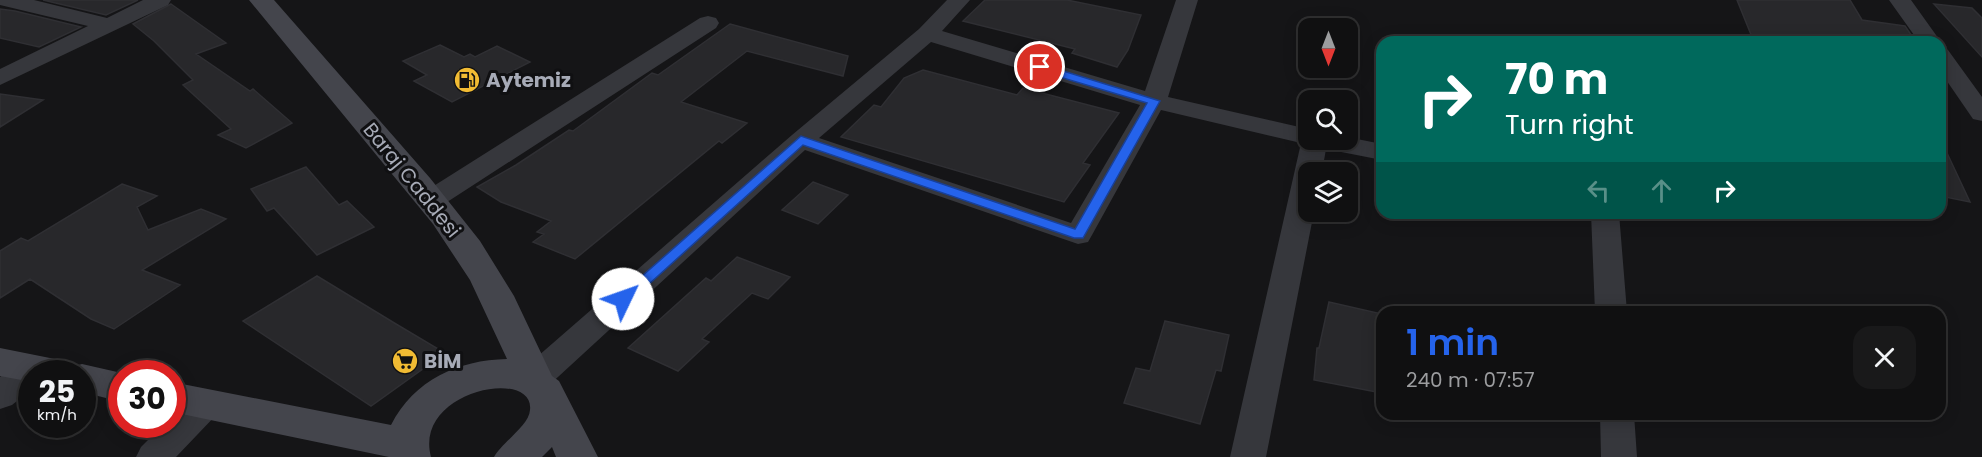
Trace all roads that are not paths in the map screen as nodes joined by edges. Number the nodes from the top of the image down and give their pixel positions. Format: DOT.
graph roads {
  1 [pos="8,0"];
  2 [pos="160,0"];
  3 [pos="261,0"];
  4 [pos="959,0"];
  5 [pos="1187,0"];
  6 [pos="1900,0"];
  7 [pos="708,23"];
  8 [pos="106,24"];
  9 [pos="927,34"];
  10 [pos="1926,36"];
  11 [pos="1946,63"];
  12 [pos="0,78"];
  13 [pos="1154,101"];
  14 [pos="1982,114"];
  15 [pos="1298,135"];
  16 [pos="801,140"];
  17 [pos="1358,147"];
  18 [pos="1313,150"];
  19 [pos="1376,151"];
  20 [pos="431,200"];
  21 [pos="1605,219"];
  22 [pos="1611,306"];
  23 [pos="18,380"];
  24 [pos="542,390"];
  25 [pos="0,396"];
  26 [pos="189,401"];
  27 [pos="1617,420"];
  28 [pos="408,451"];
  29 [pos="154,457"];
  30 [pos="515,457"];
  31 [pos="577,457"];
  32 [pos="1248,457"];
  33 [pos="1620,457"];
  1 -- 8 [label="street"];
  2 -- 8 [label="street"];
  3 -- 20 [label="main road, Baraj Caddesi"];
  4 -- 9 [label="street"];
  5 -- 13 [label="street"];
  6 -- 10 [label="street"];
  7 -- 20 [label="street"];
  8 -- 12 [label="street"];
  9 -- 13 [label="street"];
  9 -- 16 [label="street"];
  11 -- 14 [label="street"];
  13 -- 15 [label="street"];
  13 -- 16 [label="street"];
  16 -- 24 [label="street"];
  17 -- 19 [label="street"];
  18 -- 32 [label="street"];
  20 -- 24 [label="main road, Baraj Caddesi"];
  21 -- 22 [label="street"];
  23 -- 25 [label="street"];
  24 -- 28 [label="main road"];
  24 -- 30 [label="main road"];
  24 -- 31 [label="main road, Baraj Caddesi"];
  26 -- 28 [label="main road"];
  26 -- 29 [label="street"];
  27 -- 33 [label="street"];
}
